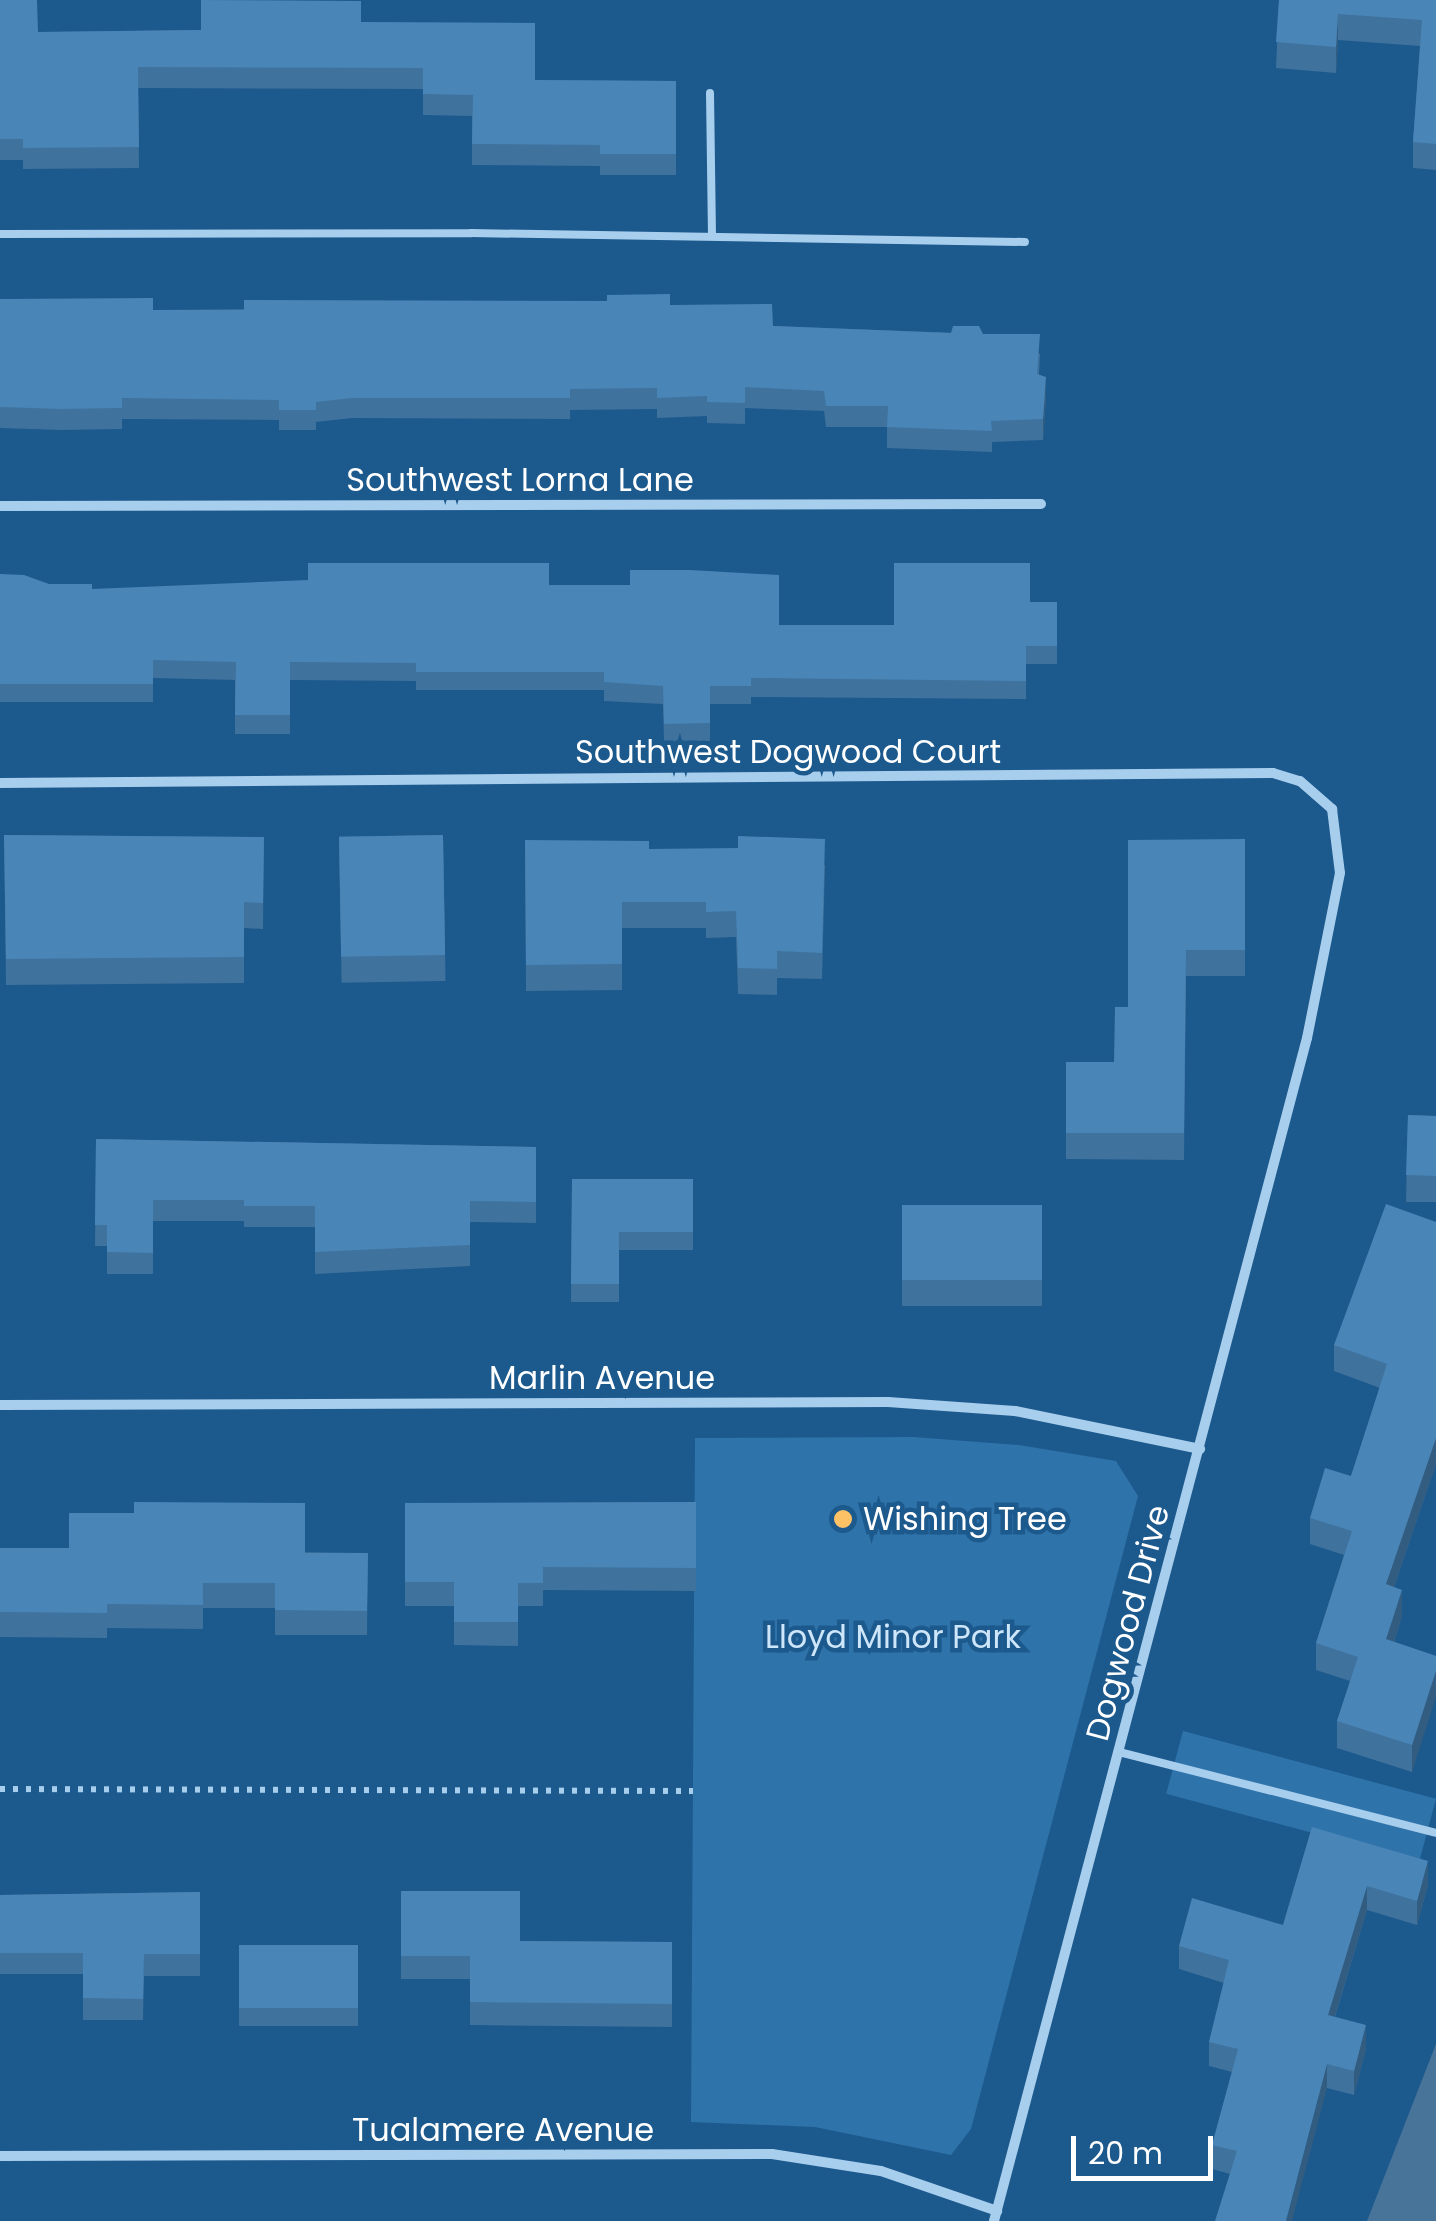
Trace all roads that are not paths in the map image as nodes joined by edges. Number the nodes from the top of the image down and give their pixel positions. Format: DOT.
graph roads {
  1 [pos="710,93"];
  2 [pos="0,234"];
  3 [pos="712,236"];
  4 [pos="1025,242"];
  5 [pos="1041,504"];
  6 [pos="0,506"];
  7 [pos="0,783"];
  8 [pos="1307,1038"];
  9 [pos="0,1405"];
  10 [pos="1200,1449"];
  11 [pos="1120,1752"];
  12 [pos="1436,1833"];
  13 [pos="0,2156"];
  14 [pos="996,2216"];
  1 -- 3 [label="lane"];
  2 -- 3 [label="lane"];
  3 -- 4 [label="lane"];
  5 -- 6 [label="street, Southwest Lorna Lane"];
  7 -- 8 [label="street, Southwest Dogwood Court"];
  8 -- 10 [label="street, Dogwood Drive"];
  9 -- 10 [label="street, Marlin Avenue"];
  10 -- 11 [label="street, Dogwood Drive"];
  11 -- 12 [label="lane"];
  11 -- 14 [label="street, Dogwood Drive"];
  13 -- 14 [label="street, Tualamere Avenue"];
}
